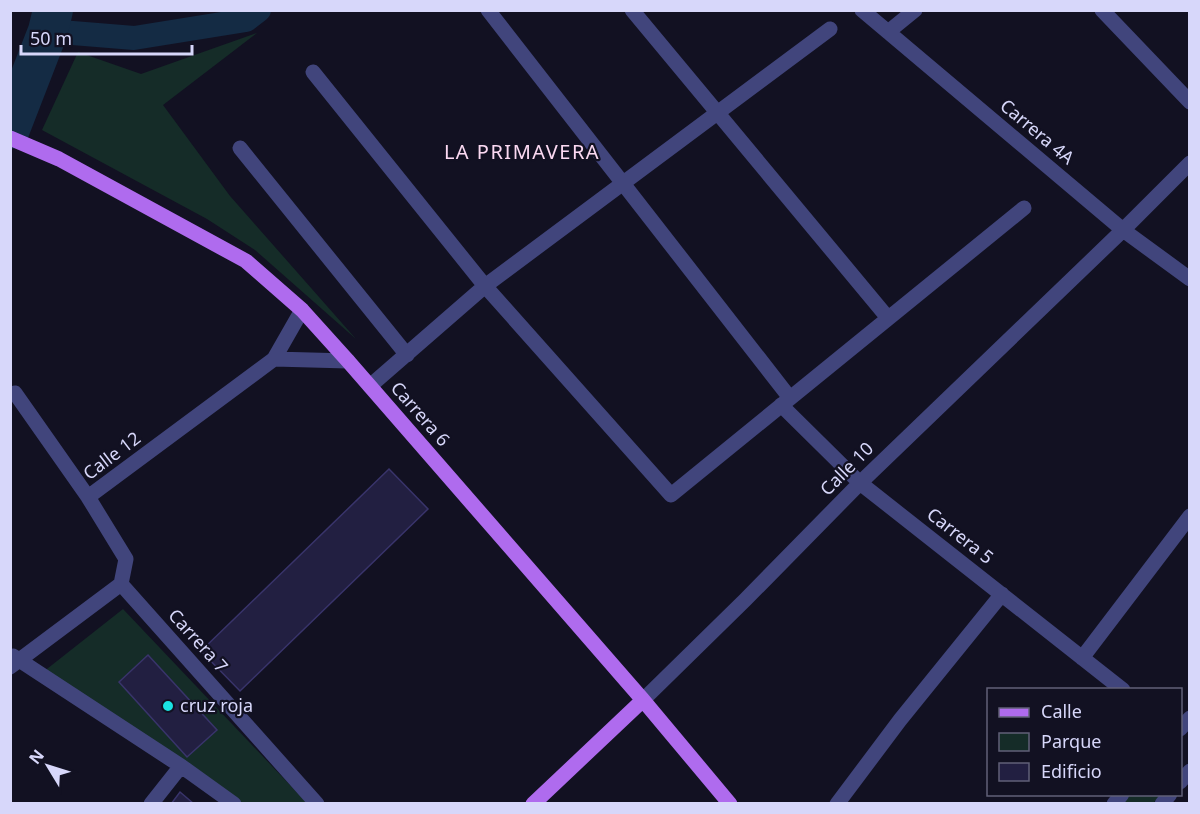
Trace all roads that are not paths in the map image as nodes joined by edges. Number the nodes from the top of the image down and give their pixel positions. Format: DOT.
graph roads {
  1 [pos="488,10"];
  2 [pos="632,10"];
  3 [pos="862,10"];
  4 [pos="915,10"];
  5 [pos="1101,10"];
  6 [pos="830,29"];
  7 [pos="888,32"];
  8 [pos="313,72"];
  9 [pos="1190,102"];
  10 [pos="717,113"];
  11 [pos="10,138"];
  12 [pos="240,148"];
  13 [pos="1190,164"];
  14 [pos="623,184"];
  15 [pos="1023,208"];
  16 [pos="1123,230"];
  17 [pos="1190,279"];
  18 [pos="485,286"];
  19 [pos="302,310"];
  20 [pos="888,318"];
  21 [pos="407,355"];
  22 [pos="274,359"];
  23 [pos="348,361"];
  24 [pos="370,386"];
  25 [pos="15,393"];
  26 [pos="785,402"];
  27 [pos="860,483"];
  28 [pos="88,497"];
  29 [pos="1190,516"];
  30 [pos="121,584"];
  31 [pos="1002,594"];
  32 [pos="1082,658"];
  33 [pos="14,661"];
  34 [pos="1120,688"];
  35 [pos="644,700"];
  36 [pos="182,766"];
  37 [pos="151,804"];
  38 [pos="234,804"];
  39 [pos="317,804"];
  40 [pos="533,804"];
  41 [pos="730,804"];
  42 [pos="837,804"];
  1 -- 14 [label="street, Carrera 5"];
  2 -- 10 [label="street"];
  3 -- 7 [label="street, Carrera 4A"];
  4 -- 7 [label="street"];
  5 -- 9 [label="street"];
  6 -- 10 [label="street"];
  7 -- 16 [label="street, Carrera 4A"];
  8 -- 18 [label="street"];
  10 -- 14 [label="street"];
  10 -- 20 [label="street"];
  11 -- 19 [label="main road, Carrera 6"];
  12 -- 21 [label="street"];
  13 -- 16 [label="street, Calle 10"];
  14 -- 18 [label="street"];
  14 -- 26 [label="street, Carrera 5"];
  15 -- 20 [label="street"];
  16 -- 17 [label="street, Carrera 4A"];
  16 -- 27 [label="street, Calle 10"];
  18 -- 21 [label="street"];
  18 -- 26 [label="street"];
  19 -- 22 [label="street, Calle 12"];
  19 -- 23 [label="main road, Carrera 6"];
  20 -- 26 [label="street"];
  21 -- 24 [label="street"];
  22 -- 23 [label="street"];
  22 -- 28 [label="street, Calle 12"];
  23 -- 24 [label="main road, Carrera 6"];
  24 -- 35 [label="main road, Carrera 6"];
  25 -- 28 [label="street"];
  26 -- 27 [label="street, Carrera 5"];
  27 -- 31 [label="street, Carrera 5"];
  27 -- 35 [label="street, Calle 10"];
  28 -- 30 [label="street, Calle 12"];
  29 -- 32 [label="street"];
  30 -- 33 [label="street"];
  30 -- 39 [label="street, Carrera 7"];
  31 -- 32 [label="street, Carrera 5"];
  31 -- 42 [label="street"];
  32 -- 34 [label="street, Carrera 5"];
  33 -- 36 [label="street"];
  35 -- 40 [label="main road, Calle 10"];
  35 -- 41 [label="main road, Carrera 6"];
  36 -- 37 [label="street"];
  36 -- 38 [label="street"];
}
